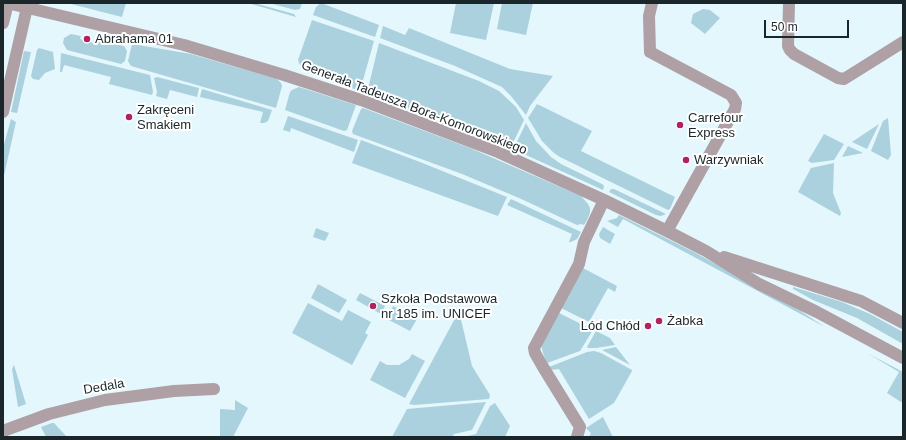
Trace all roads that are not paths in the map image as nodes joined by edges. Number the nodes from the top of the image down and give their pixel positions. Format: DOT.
graph roads {
  1 [pos="7,3"];
  2 [pos="652,3"];
  3 [pos="789,3"];
  4 [pos="27,5"];
  5 [pos="3,24"];
  6 [pos="903,42"];
  7 [pos="3,112"];
  8 [pos="604,200"];
  9 [pos="667,231"];
  10 [pos="706,252"];
  11 [pos="903,323"];
  12 [pos="903,358"];
  13 [pos="214,389"];
  14 [pos="3,431"];
  15 [pos="577,437"];
  1 -- 4 [label="street, Generała Tadeusza Bora-Komorowskiego"];
  1 -- 5 [label="street"];
  2 -- 9 [label="street"];
  3 -- 6 [label="street"];
  4 -- 7 [label="street"];
  4 -- 8 [label="street, Generała Tadeusza Bora-Komorowskiego"];
  8 -- 9 [label="street, Generała Tadeusza Bora-Komorowskiego"];
  8 -- 15 [label="street"];
  9 -- 10 [label="street, Generała Tadeusza Bora-Komorowskiego"];
  10 -- 11 [label="street, Generała Tadeusza Bora-Komorowskiego"];
  10 -- 12 [label="street, Generała Tadeusza Bora-Komorowskiego"];
  13 -- 14 [label="street, Dedala"];
}
